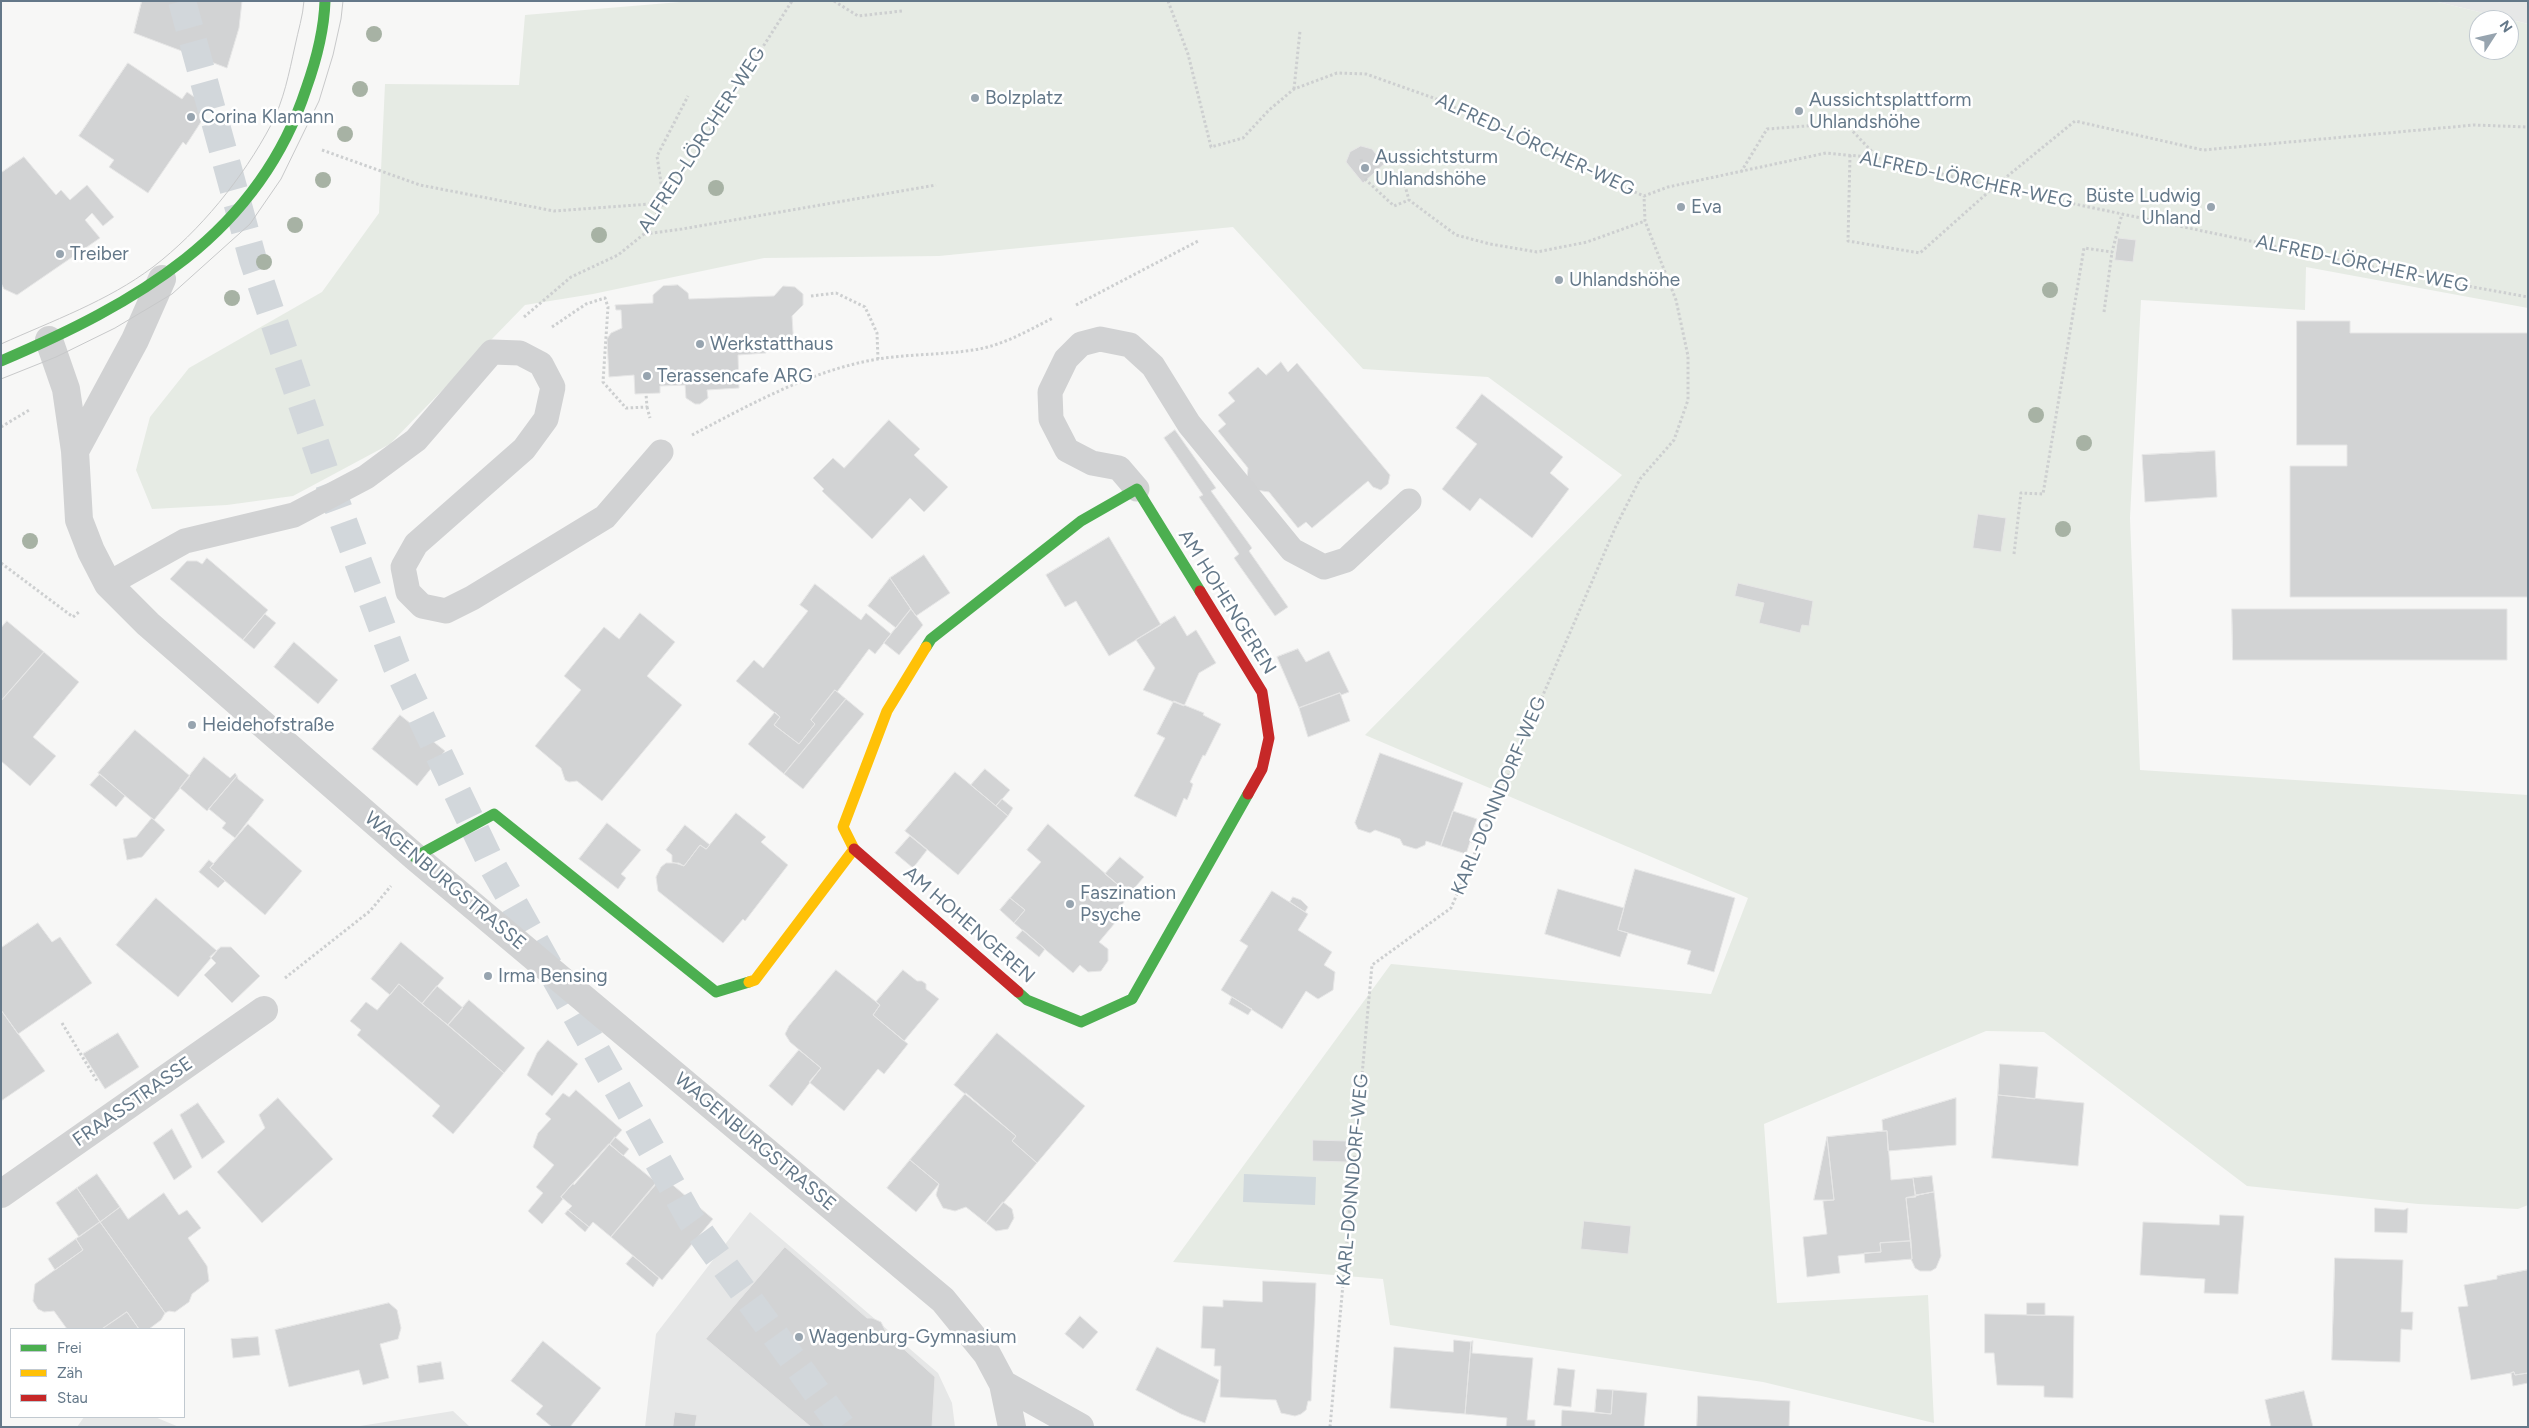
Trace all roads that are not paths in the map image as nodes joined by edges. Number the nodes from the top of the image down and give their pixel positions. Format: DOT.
graph roads {
  1 [pos="325,1"];
  2 [pos="162,279"];
  3 [pos="49,340"];
  4 [pos="1,361"];
  5 [pos="75,451"];
  6 [pos="661,452"];
  7 [pos="1137,489"];
  8 [pos="1409,501"];
  9 [pos="108,584"];
  10 [pos="854,848"];
  11 [pos="415,857"];
  12 [pos="264,1010"];
  13 [pos="1,1194"];
  14 [pos="1003,1384"];
  15 [pos="1012,1427"];
  16 [pos="1080,1427"];
  1 -- 2 [label="street"];
  2 -- 3 [label="street"];
  2 -- 5 [label="street"];
  3 -- 4 [label="street"];
  3 -- 5 [label="street, WAGENBURGSTRASSE"];
  5 -- 9 [label="street, WAGENBURGSTRASSE"];
  6 -- 9 [label="lane"];
  7 -- 8 [label="lane"];
  7 -- 10 [label="street, AM HOHENGEREN"];
  7 -- 10 [label="street, AM HOHENGEREN"];
  9 -- 11 [label="street, WAGENBURGSTRASSE"];
  10 -- 11 [label="street"];
  11 -- 14 [label="street, WAGENBURGSTRASSE"];
  12 -- 13 [label="street, FRAASSTRASSE"];
  14 -- 15 [label="street, WAGENBURGSTRASSE"];
  14 -- 16 [label="street"];
}
